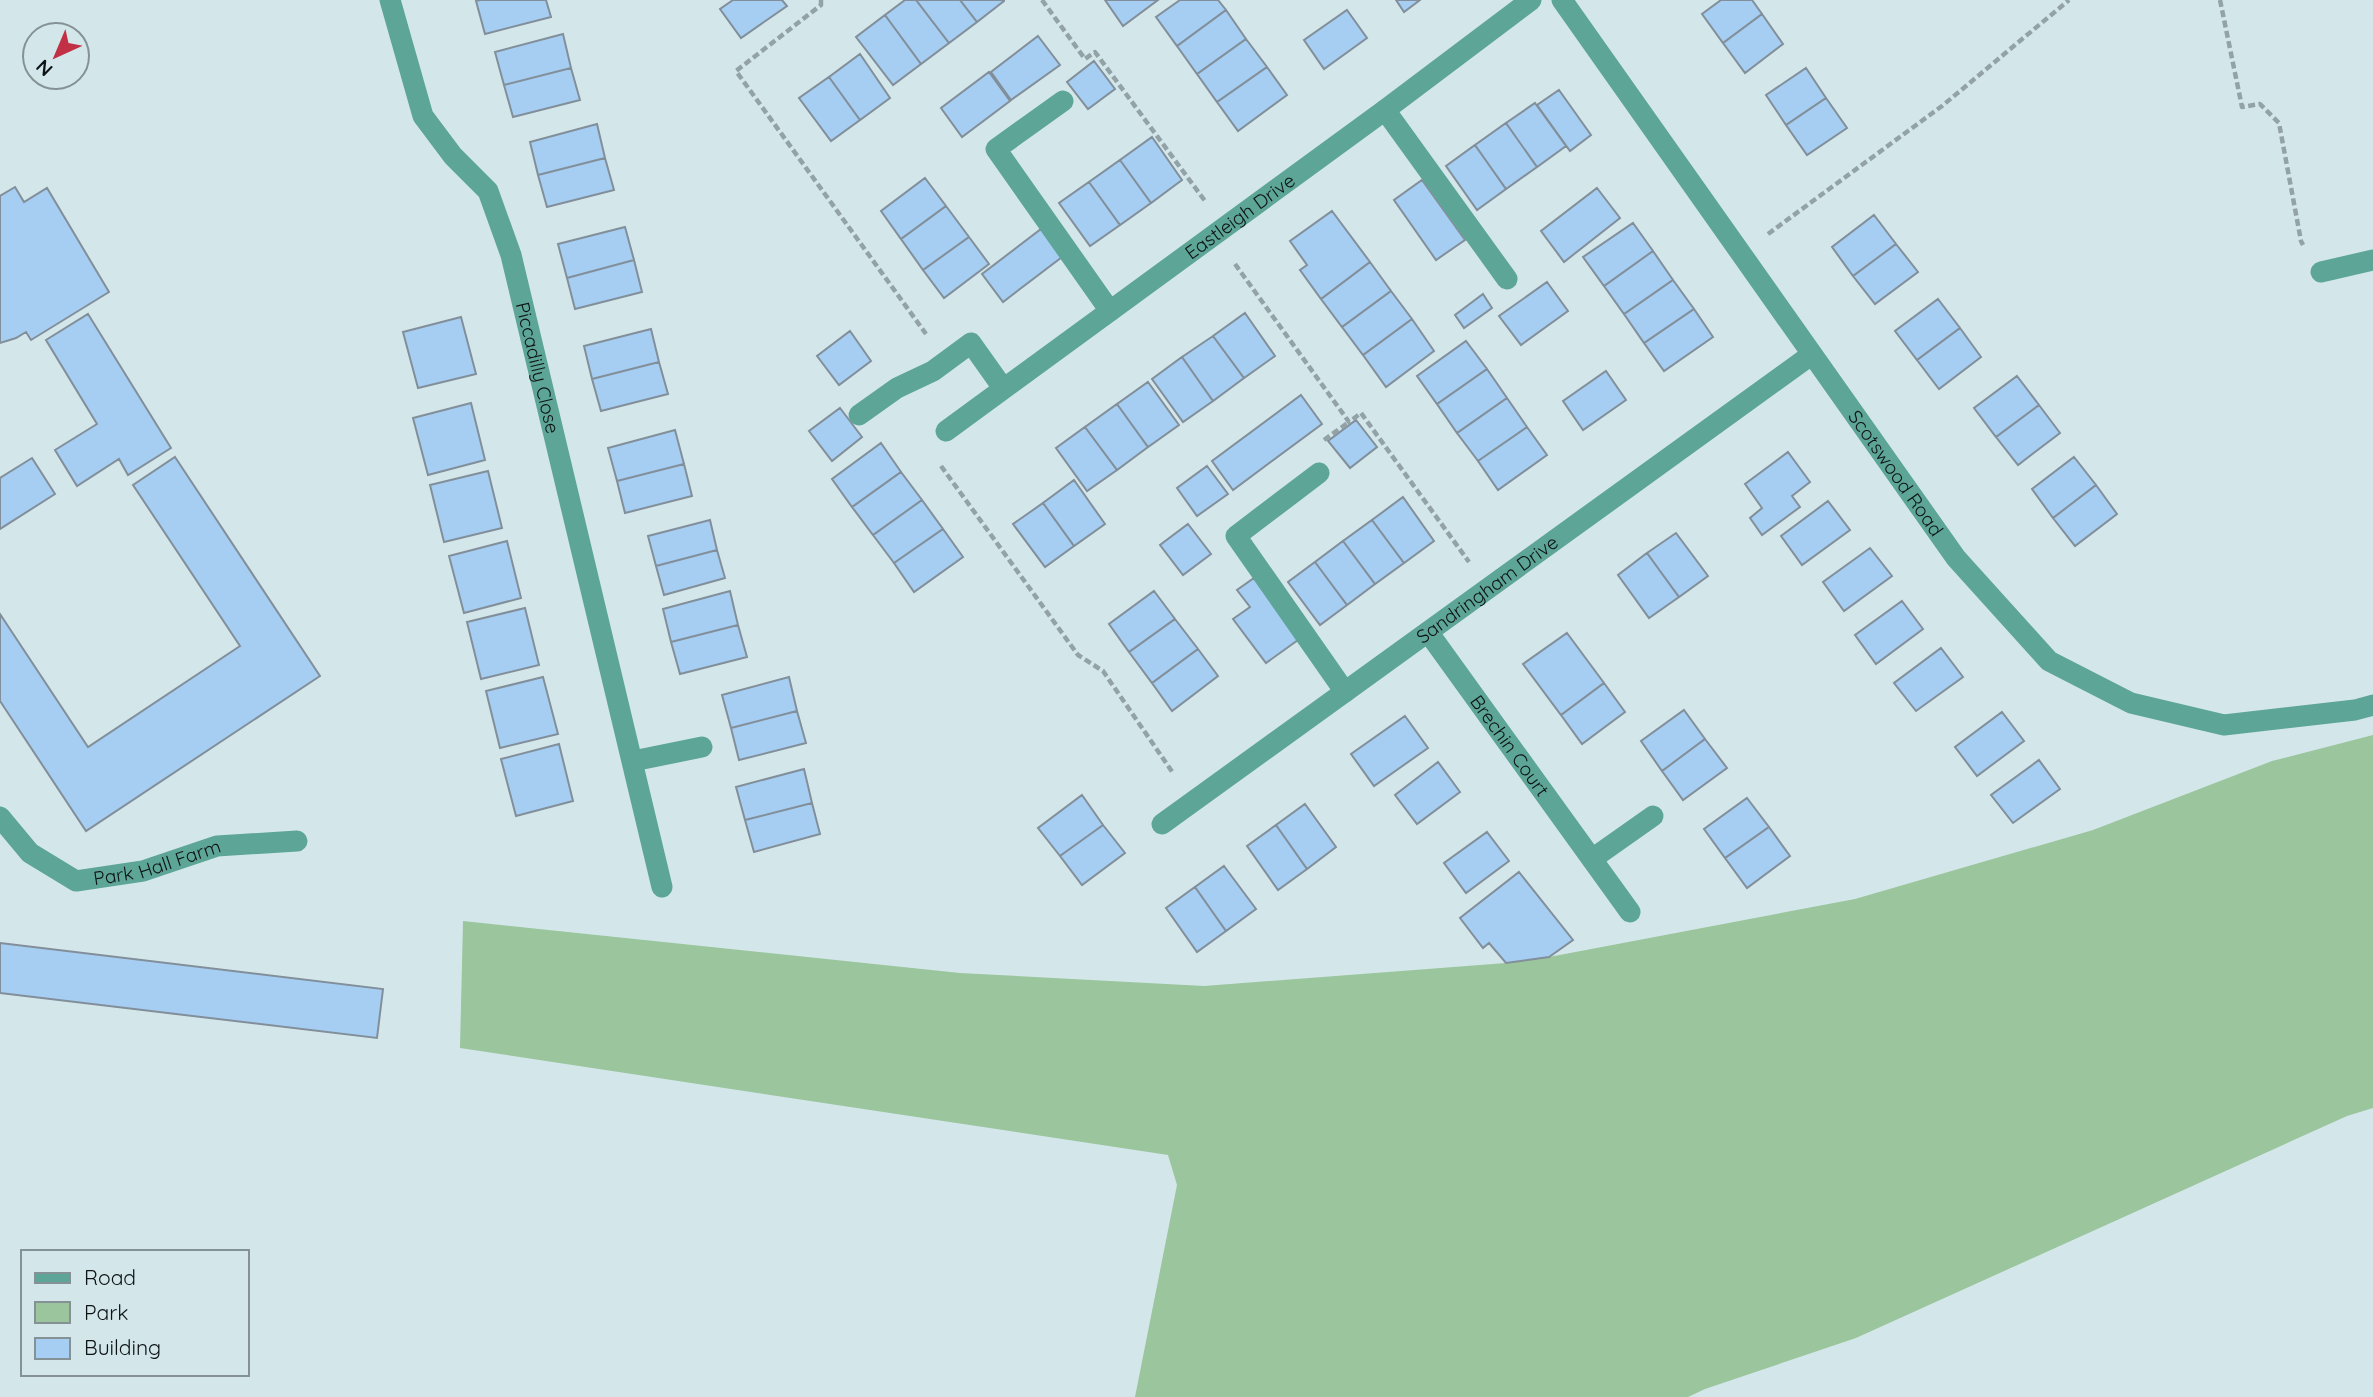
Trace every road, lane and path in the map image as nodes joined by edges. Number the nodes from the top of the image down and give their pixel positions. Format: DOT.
graph roads {
  1 [pos="390,0"];
  2 [pos="821,0"];
  3 [pos="1042,0"];
  4 [pos="1531,0"];
  5 [pos="1562,0"];
  6 [pos="2069,0"];
  7 [pos="2220,0"];
  8 [pos="1063,101"];
  9 [pos="1385,110"];
  10 [pos="1219,231"];
  11 [pos="1742,253"];
  12 [pos="2373,260"];
  13 [pos="2321,272"];
  14 [pos="1507,279"];
  15 [pos="1110,311"];
  16 [pos="1811,355"];
  17 [pos="946,362"];
  18 [pos="1003,388"];
  19 [pos="859,415"];
  20 [pos="946,431"];
  21 [pos="1319,473"];
  22 [pos="1488,589"];
  23 [pos="1428,632"];
  24 [pos="1346,692"];
  25 [pos="2373,705"];
  26 [pos="702,747"];
  27 [pos="633,761"];
  28 [pos="1193,802"];
  29 [pos="1653,816"];
  30 [pos="0,817"];
  31 [pos="1163,824"];
  32 [pos="297,841"];
  33 [pos="1592,859"];
  34 [pos="662,887"];
  35 [pos="1630,912"];
  1 -- 27 [label="street, Piccadilly Close"];
  2 -- 17 [label="path"];
  3 -- 10 [label="path"];
  4 -- 9 [label="street, Eastleigh Drive"];
  5 -- 11 [label="street, Scotswood Road"];
  6 -- 11 [label="path"];
  7 -- 13 [label="path"];
  8 -- 15 [label="street"];
  9 -- 10 [label="street, Eastleigh Drive"];
  9 -- 14 [label="street"];
  10 -- 15 [label="street, Eastleigh Drive"];
  10 -- 22 [label="path"];
  11 -- 16 [label="street, Scotswood Road"];
  12 -- 13 [label="street"];
  15 -- 18 [label="street, Eastleigh Drive"];
  16 -- 22 [label="street, Sandringham Drive"];
  16 -- 25 [label="street, Scotswood Road"];
  17 -- 18 [label="street"];
  17 -- 19 [label="street"];
  18 -- 20 [label="street, Eastleigh Drive"];
  20 -- 28 [label="path"];
  21 -- 24 [label="street"];
  22 -- 23 [label="street, Sandringham Drive"];
  23 -- 24 [label="street, Sandringham Drive"];
  23 -- 33 [label="street, Brechin Court"];
  24 -- 28 [label="street, Sandringham Drive"];
  26 -- 27 [label="street"];
  27 -- 34 [label="street, Piccadilly Close"];
  28 -- 31 [label="street, Sandringham Drive"];
  29 -- 33 [label="street"];
  30 -- 32 [label="street, Park Hall Farm"];
  33 -- 35 [label="street, Brechin Court"];
}
